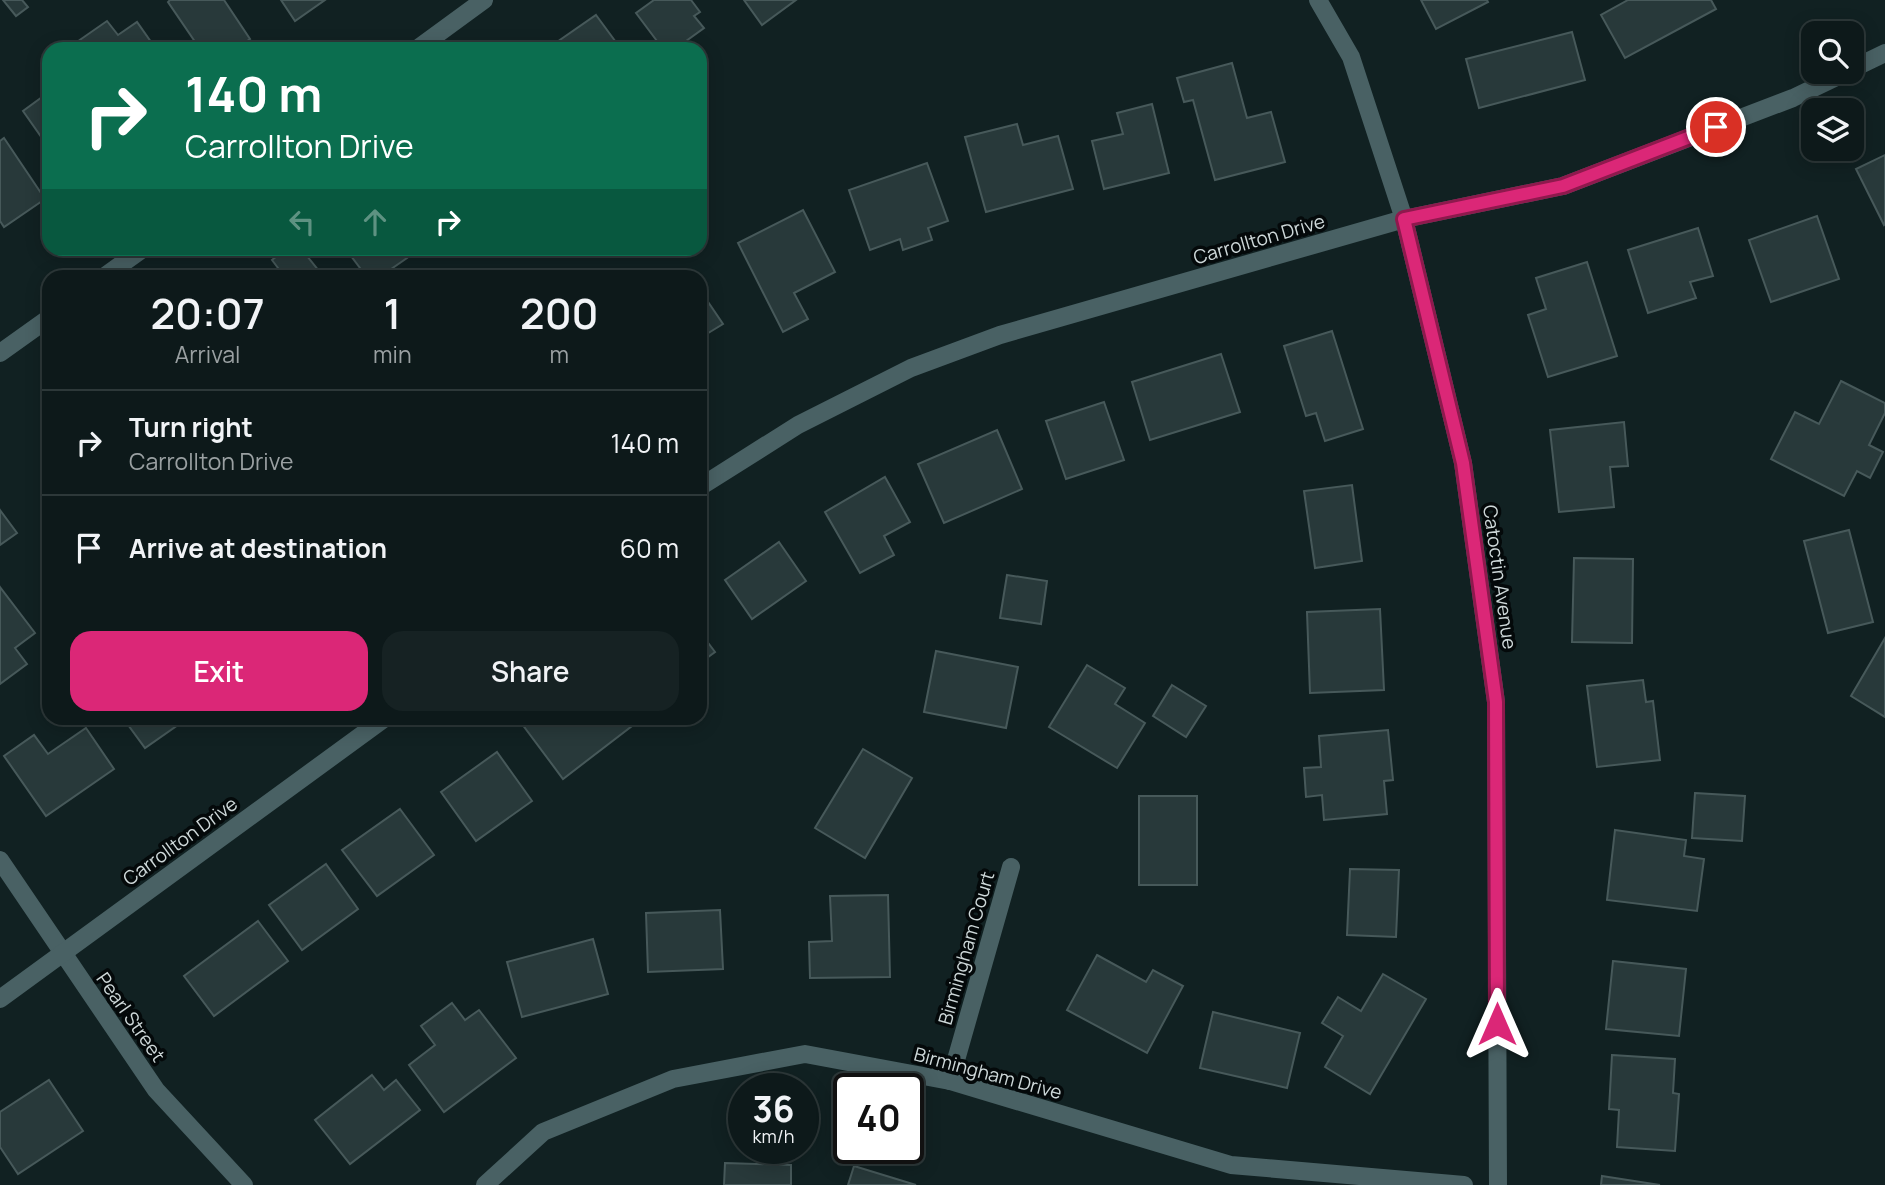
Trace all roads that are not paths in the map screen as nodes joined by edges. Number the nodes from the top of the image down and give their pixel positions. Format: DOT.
graph roads {
  1 [pos="484,0"];
  2 [pos="1318,0"];
  3 [pos="427,42"];
  4 [pos="1885,53"];
  5 [pos="1864,63"];
  6 [pos="1822,84"];
  7 [pos="1404,219"];
  8 [pos="133,256"];
  9 [pos="113,270"];
  10 [pos="42,323"];
  11 [pos="0,353"];
  12 [pos="707,482"];
  13 [pos="375,725"];
  14 [pos="0,860"];
  15 [pos="1011,867"];
  16 [pos="62,954"];
  17 [pos="0,999"];
  18 [pos="950,1081"];
  19 [pos="244,1185"];
  20 [pos="485,1185"];
  21 [pos="1464,1185"];
  22 [pos="1498,1185"];
  1 -- 3 [label="street"];
  2 -- 7 [label="street, Catoctin Avenue"];
  4 -- 5 [label="street"];
  6 -- 7 [label="street, Carrollton Drive"];
  7 -- 12 [label="street, Carrollton Drive"];
  7 -- 22 [label="street, Catoctin Avenue"];
  8 -- 9 [label="street"];
  10 -- 11 [label="street"];
  13 -- 16 [label="street, Carrollton Drive"];
  14 -- 16 [label="street, Pearl Street"];
  15 -- 18 [label="street, Birmingham Court"];
  16 -- 17 [label="street, Carrollton Drive"];
  16 -- 19 [label="street, Pearl Street"];
  18 -- 20 [label="street, Birmingham Drive"];
  18 -- 21 [label="street, Birmingham Drive"];
}
